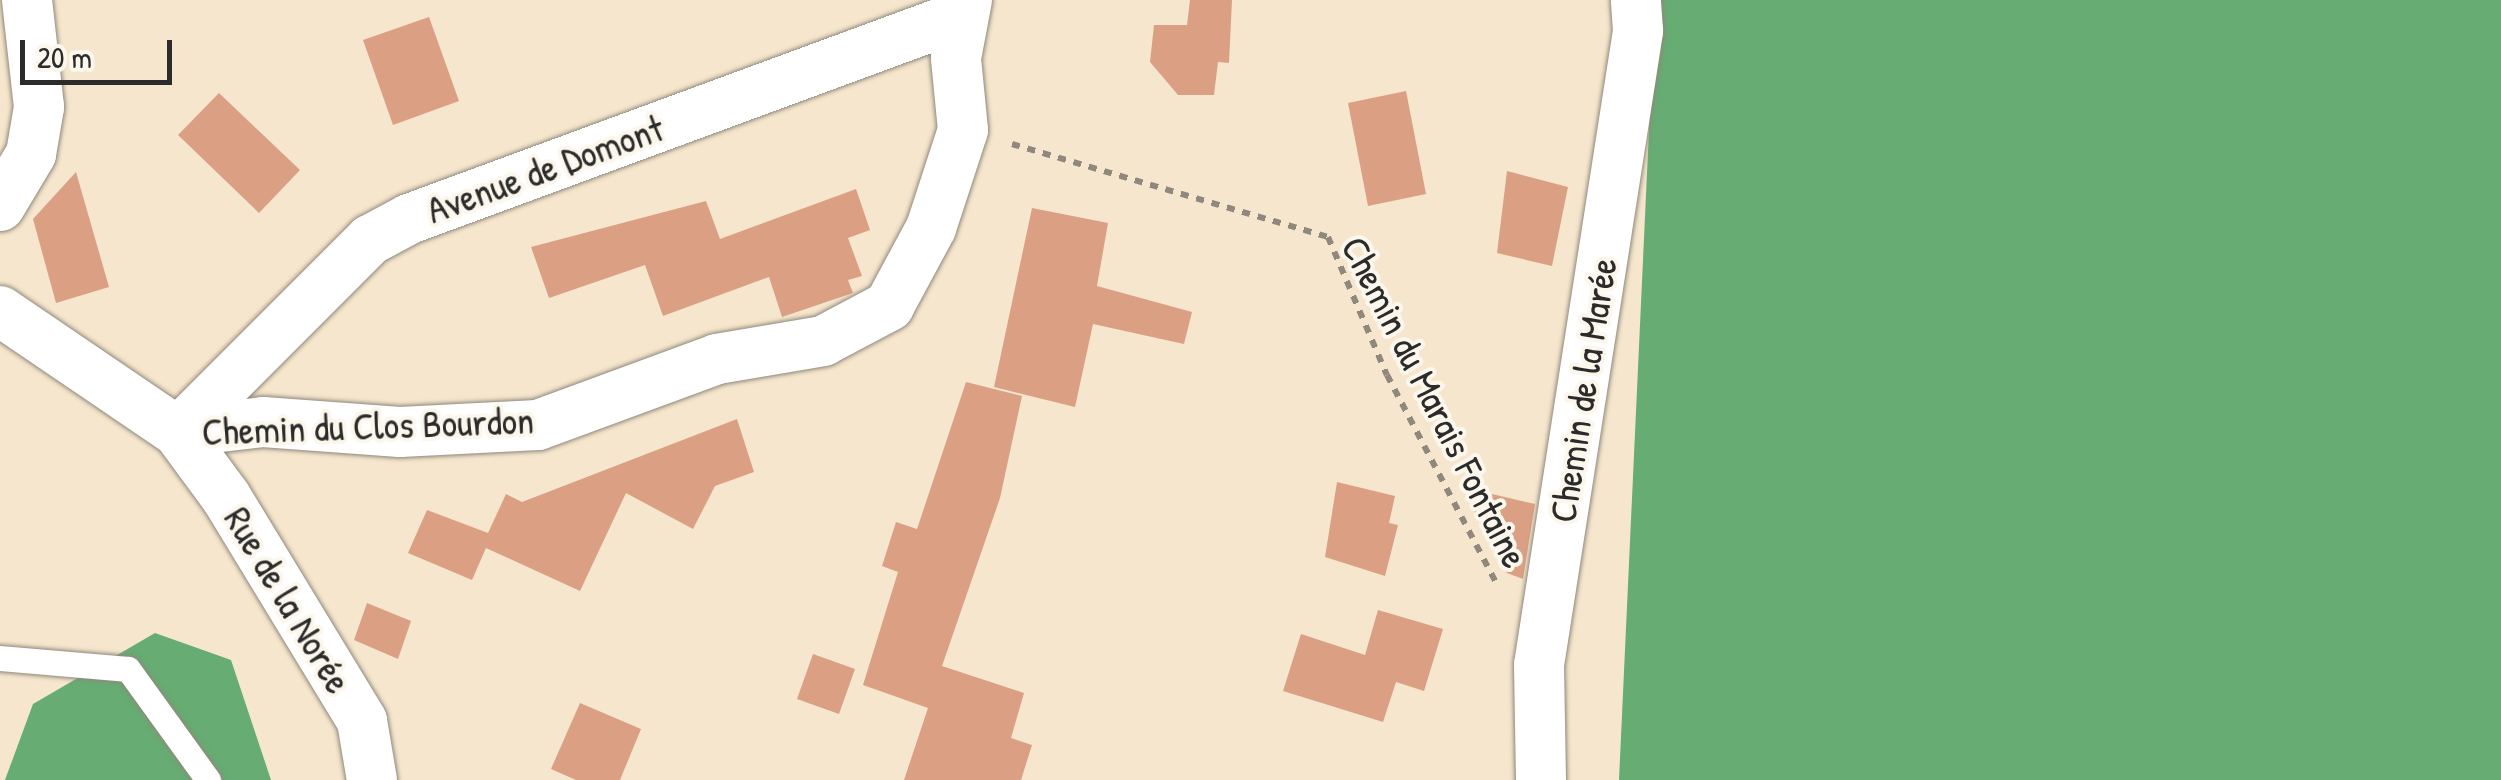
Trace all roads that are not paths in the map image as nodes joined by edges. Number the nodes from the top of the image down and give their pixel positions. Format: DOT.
graph roads {
  1 [pos="28,0"];
  2 [pos="1636,0"];
  3 [pos="963,8"];
  4 [pos="0,206"];
  5 [pos="0,311"];
  6 [pos="178,432"];
  7 [pos="0,658"];
  8 [pos="208,780"];
  9 [pos="372,780"];
  10 [pos="1541,780"];
  1 -- 4 [label="street"];
  2 -- 10 [label="street, Chemin de la Marée"];
  3 -- 6 [label="street, Avenue de Domont"];
  3 -- 6 [label="street, Chemin du Clos Bourdon"];
  5 -- 6 [label="street, Rue de la Norée"];
  6 -- 9 [label="street, Rue de la Norée"];
  7 -- 8 [label="lane"];
}
